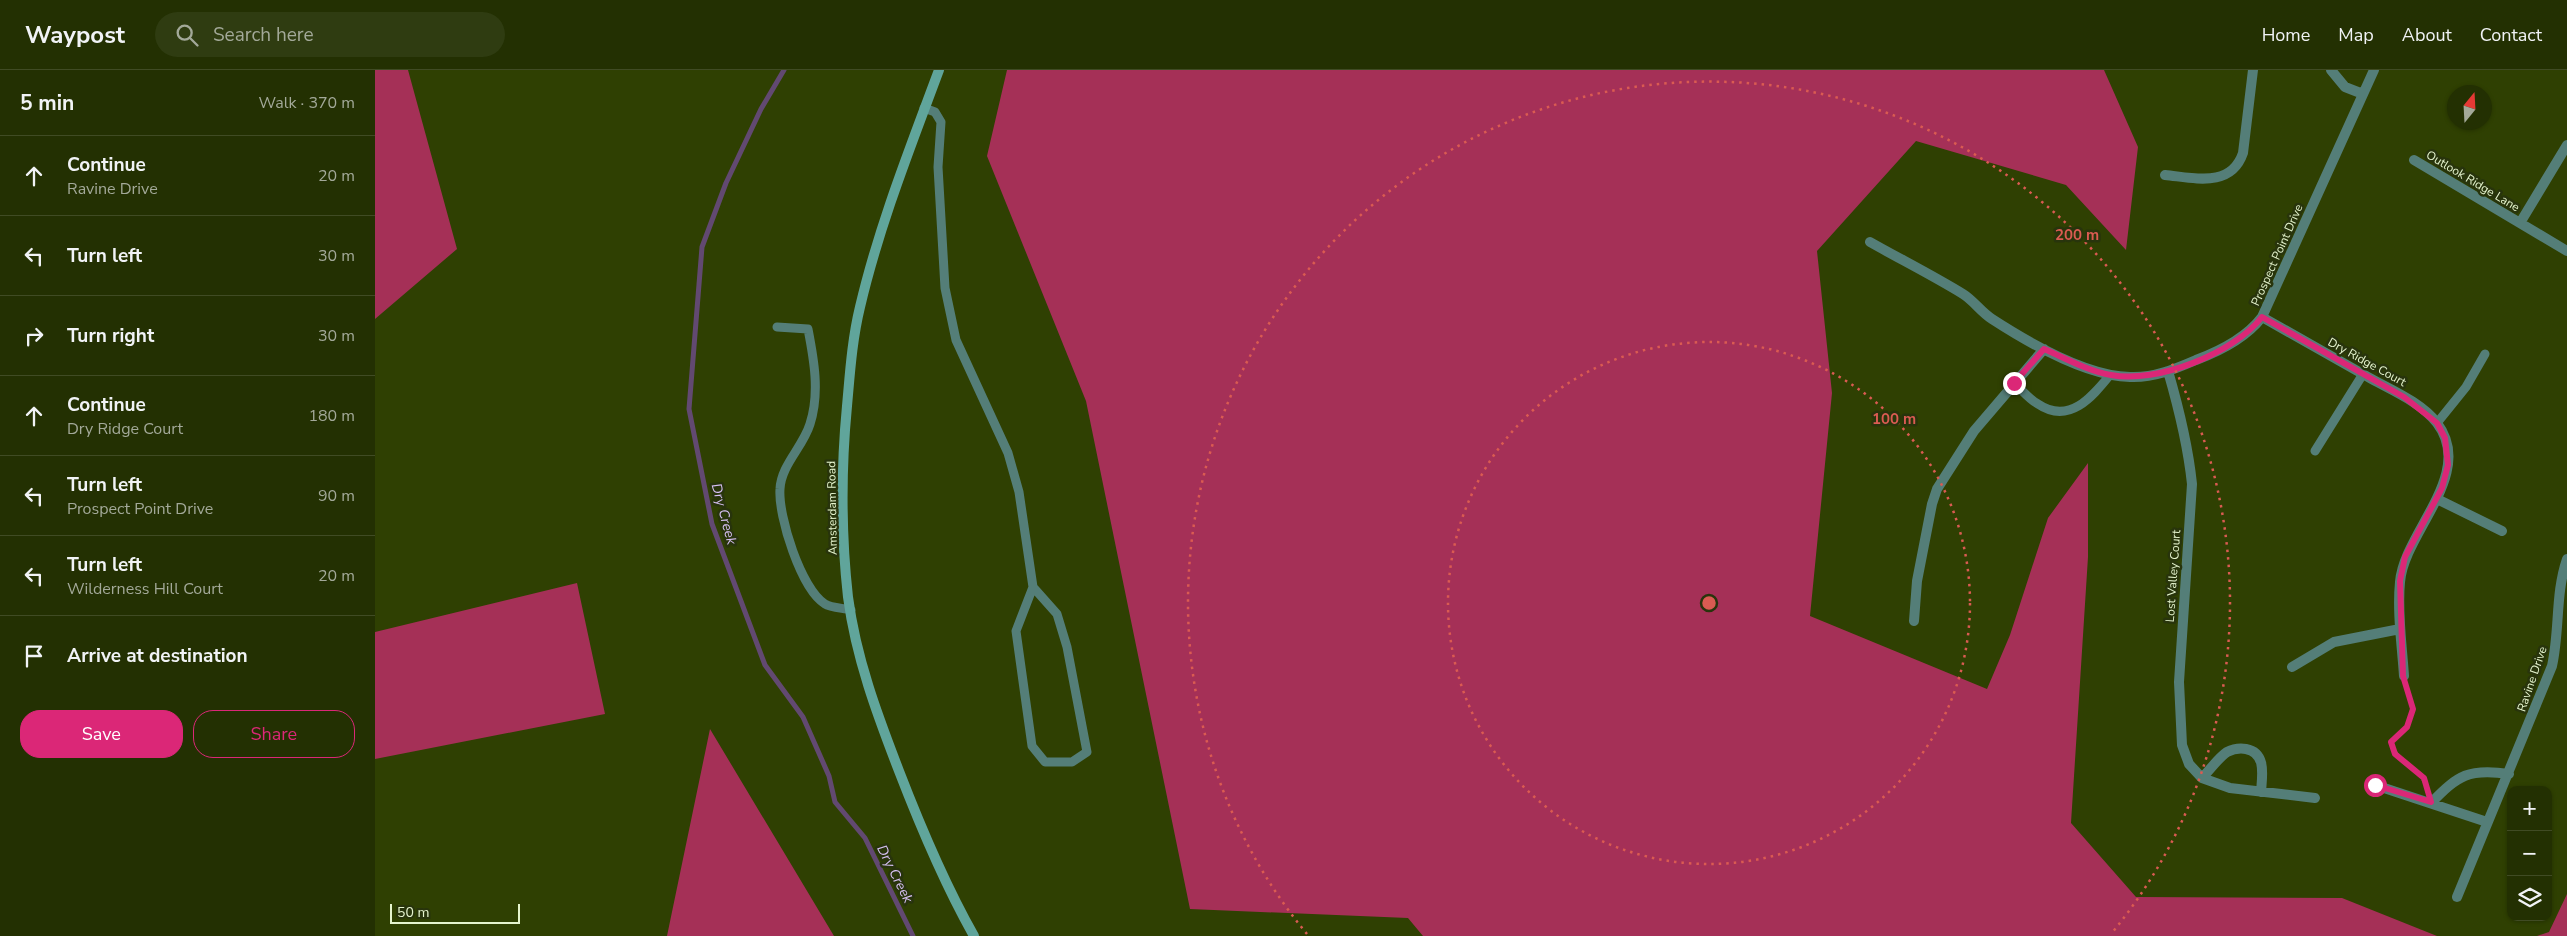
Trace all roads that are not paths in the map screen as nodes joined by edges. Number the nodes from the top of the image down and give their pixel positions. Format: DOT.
graph roads {
  1 [pos="939,70"];
  2 [pos="2253,70"];
  3 [pos="2331,70"];
  4 [pos="2374,70"];
  5 [pos="2363,94"];
  6 [pos="924,108"];
  7 [pos="2567,145"];
  8 [pos="2413,160"];
  9 [pos="2165,176"];
  10 [pos="2520,223"];
  11 [pos="1869,242"];
  12 [pos="2567,251"];
  13 [pos="2262,317"];
  14 [pos="777,327"];
  15 [pos="2044,349"];
  16 [pos="2485,354"];
  17 [pos="2168,372"];
  18 [pos="2363,374"];
  19 [pos="2110,375"];
  20 [pos="2014,383"];
  21 [pos="2437,423"];
  22 [pos="2315,451"];
  23 [pos="2437,499"];
  24 [pos="2502,531"];
  25 [pos="2567,559"];
  26 [pos="1033,587"];
  27 [pos="851,610"];
  28 [pos="1914,621"];
  29 [pos="2400,629"];
  30 [pos="2292,667"];
  31 [pos="2403,676"];
  32 [pos="2509,774"];
  33 [pos="2203,778"];
  34 [pos="2375,785"];
  35 [pos="2261,792"];
  36 [pos="2315,798"];
  37 [pos="2431,802"];
  38 [pos="2487,822"];
  39 [pos="2457,897"];
  40 [pos="974,936"];
  1 -- 6 [label="main road, Amsterdam Road"];
  2 -- 9 [label="street"];
  3 -- 5 [label="street"];
  4 -- 5 [label="street, Prospect Point Drive"];
  5 -- 13 [label="street, Prospect Point Drive"];
  6 -- 26 [label="lane"];
  6 -- 27 [label="main road, Amsterdam Road"];
  7 -- 10 [label="street, Outlook Ridge Lane"];
  8 -- 10 [label="street, Outlook Ridge Lane"];
  10 -- 12 [label="street, Outlook Ridge Lane"];
  11 -- 15 [label="street, Prospect Point Drive"];
  13 -- 17 [label="street, Prospect Point Drive"];
  13 -- 18 [label="street, Dry Ridge Court"];
  14 -- 27 [label="lane"];
  15 -- 19 [label="street, Prospect Point Drive"];
  15 -- 20 [label="street"];
  16 -- 21 [label="lane"];
  17 -- 19 [label="street, Prospect Point Drive"];
  17 -- 33 [label="street, Lost Valley Court"];
  18 -- 21 [label="street, Dry Ridge Court"];
  18 -- 22 [label="lane"];
  19 -- 20 [label="lane"];
  20 -- 28 [label="street"];
  21 -- 23 [label="street"];
  23 -- 24 [label="street"];
  23 -- 29 [label="street"];
  25 -- 32 [label="street, Ravine Drive"];
  26 -- 26 [label="lane"];
  27 -- 40 [label="main road, Amsterdam Road"];
  29 -- 30 [label="street"];
  29 -- 31 [label="street"];
  32 -- 37 [label="street"];
  32 -- 38 [label="street, Ravine Drive"];
  33 -- 35 [label="street, Lost Valley Court"];
  33 -- 35 [label="street"];
  34 -- 37 [label="street"];
  35 -- 36 [label="street, Lost Valley Court"];
  37 -- 38 [label="street"];
  38 -- 39 [label="street, Ravine Drive"];
}
